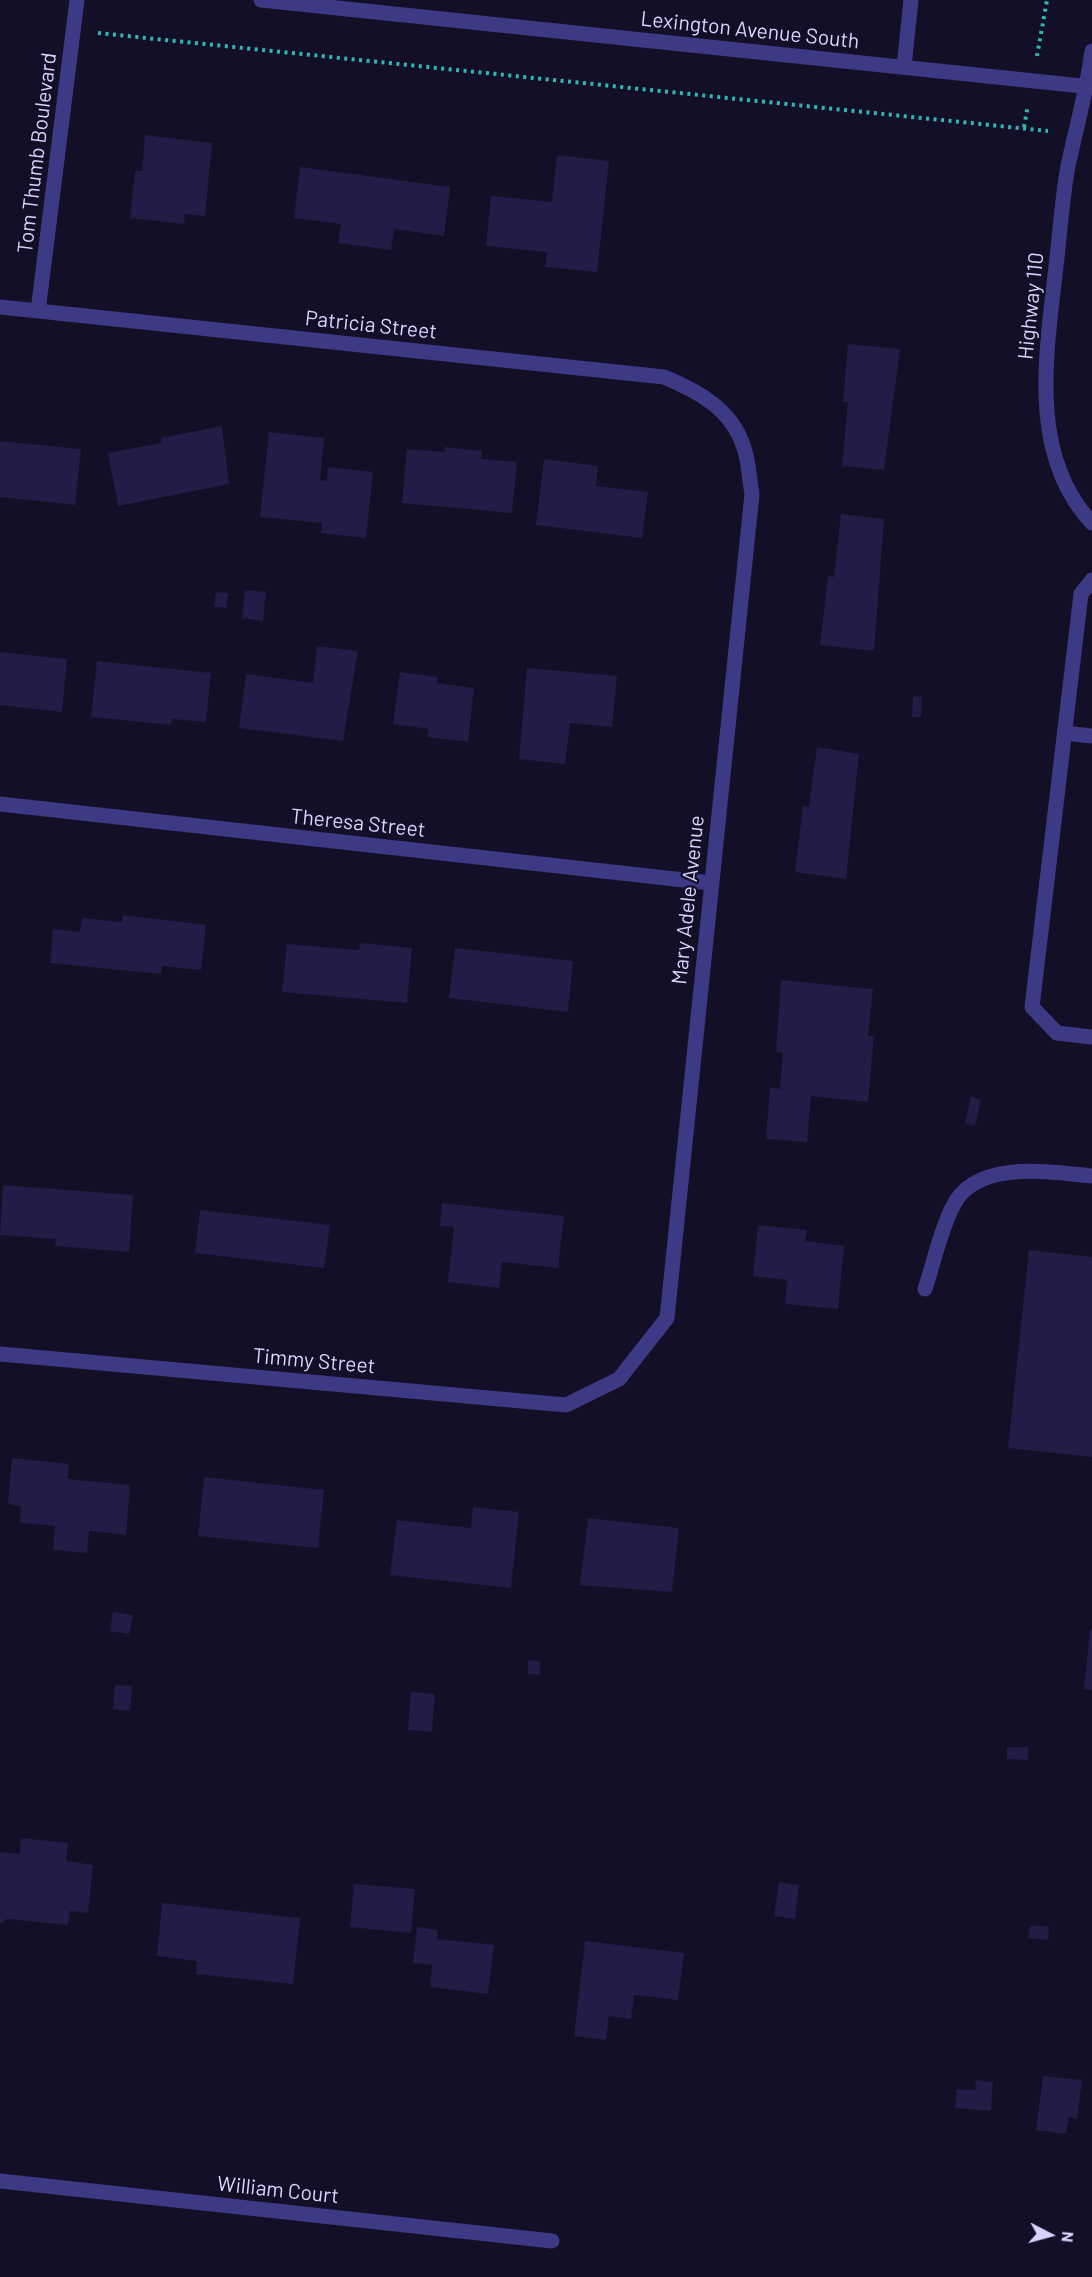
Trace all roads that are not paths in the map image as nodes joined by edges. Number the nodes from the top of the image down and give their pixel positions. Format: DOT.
graph roads {
  1 [pos="77,0"];
  2 [pos="261,0"];
  3 [pos="911,0"];
  4 [pos="326,3"];
  5 [pos="1092,51"];
  6 [pos="904,67"];
  7 [pos="1090,87"];
  8 [pos="0,307"];
  9 [pos="38,311"];
  10 [pos="726,415"];
  11 [pos="1092,523"];
  12 [pos="1092,580"];
  13 [pos="1065,733"];
  14 [pos="1092,736"];
  15 [pos="0,804"];
  16 [pos="711,883"];
  17 [pos="1092,1037"];
  18 [pos="1092,1176"];
  19 [pos="925,1289"];
  20 [pos="0,1354"];
  21 [pos="619,1378"];
  22 [pos="0,2181"];
  23 [pos="552,2241"];
  1 -- 9 [label="street, Tom Thumb Boulevard"];
  2 -- 4 [label="street, Lexington Avenue South"];
  3 -- 6 [label="street"];
  4 -- 6 [label="street, Lexington Avenue South"];
  5 -- 7 [label="street, Highway 110"];
  6 -- 7 [label="street, Lexington Avenue South"];
  7 -- 11 [label="street, Highway 110"];
  8 -- 9 [label="street, Patricia Street"];
  9 -- 10 [label="street, Patricia Street"];
  10 -- 16 [label="street, Mary Adele Avenue"];
  12 -- 13 [label="street"];
  13 -- 14 [label="street"];
  13 -- 17 [label="street"];
  15 -- 16 [label="street, Theresa Street"];
  16 -- 21 [label="street, Mary Adele Avenue"];
  18 -- 19 [label="street"];
  20 -- 21 [label="street, Timmy Street"];
  22 -- 23 [label="street, William Court"];
}
